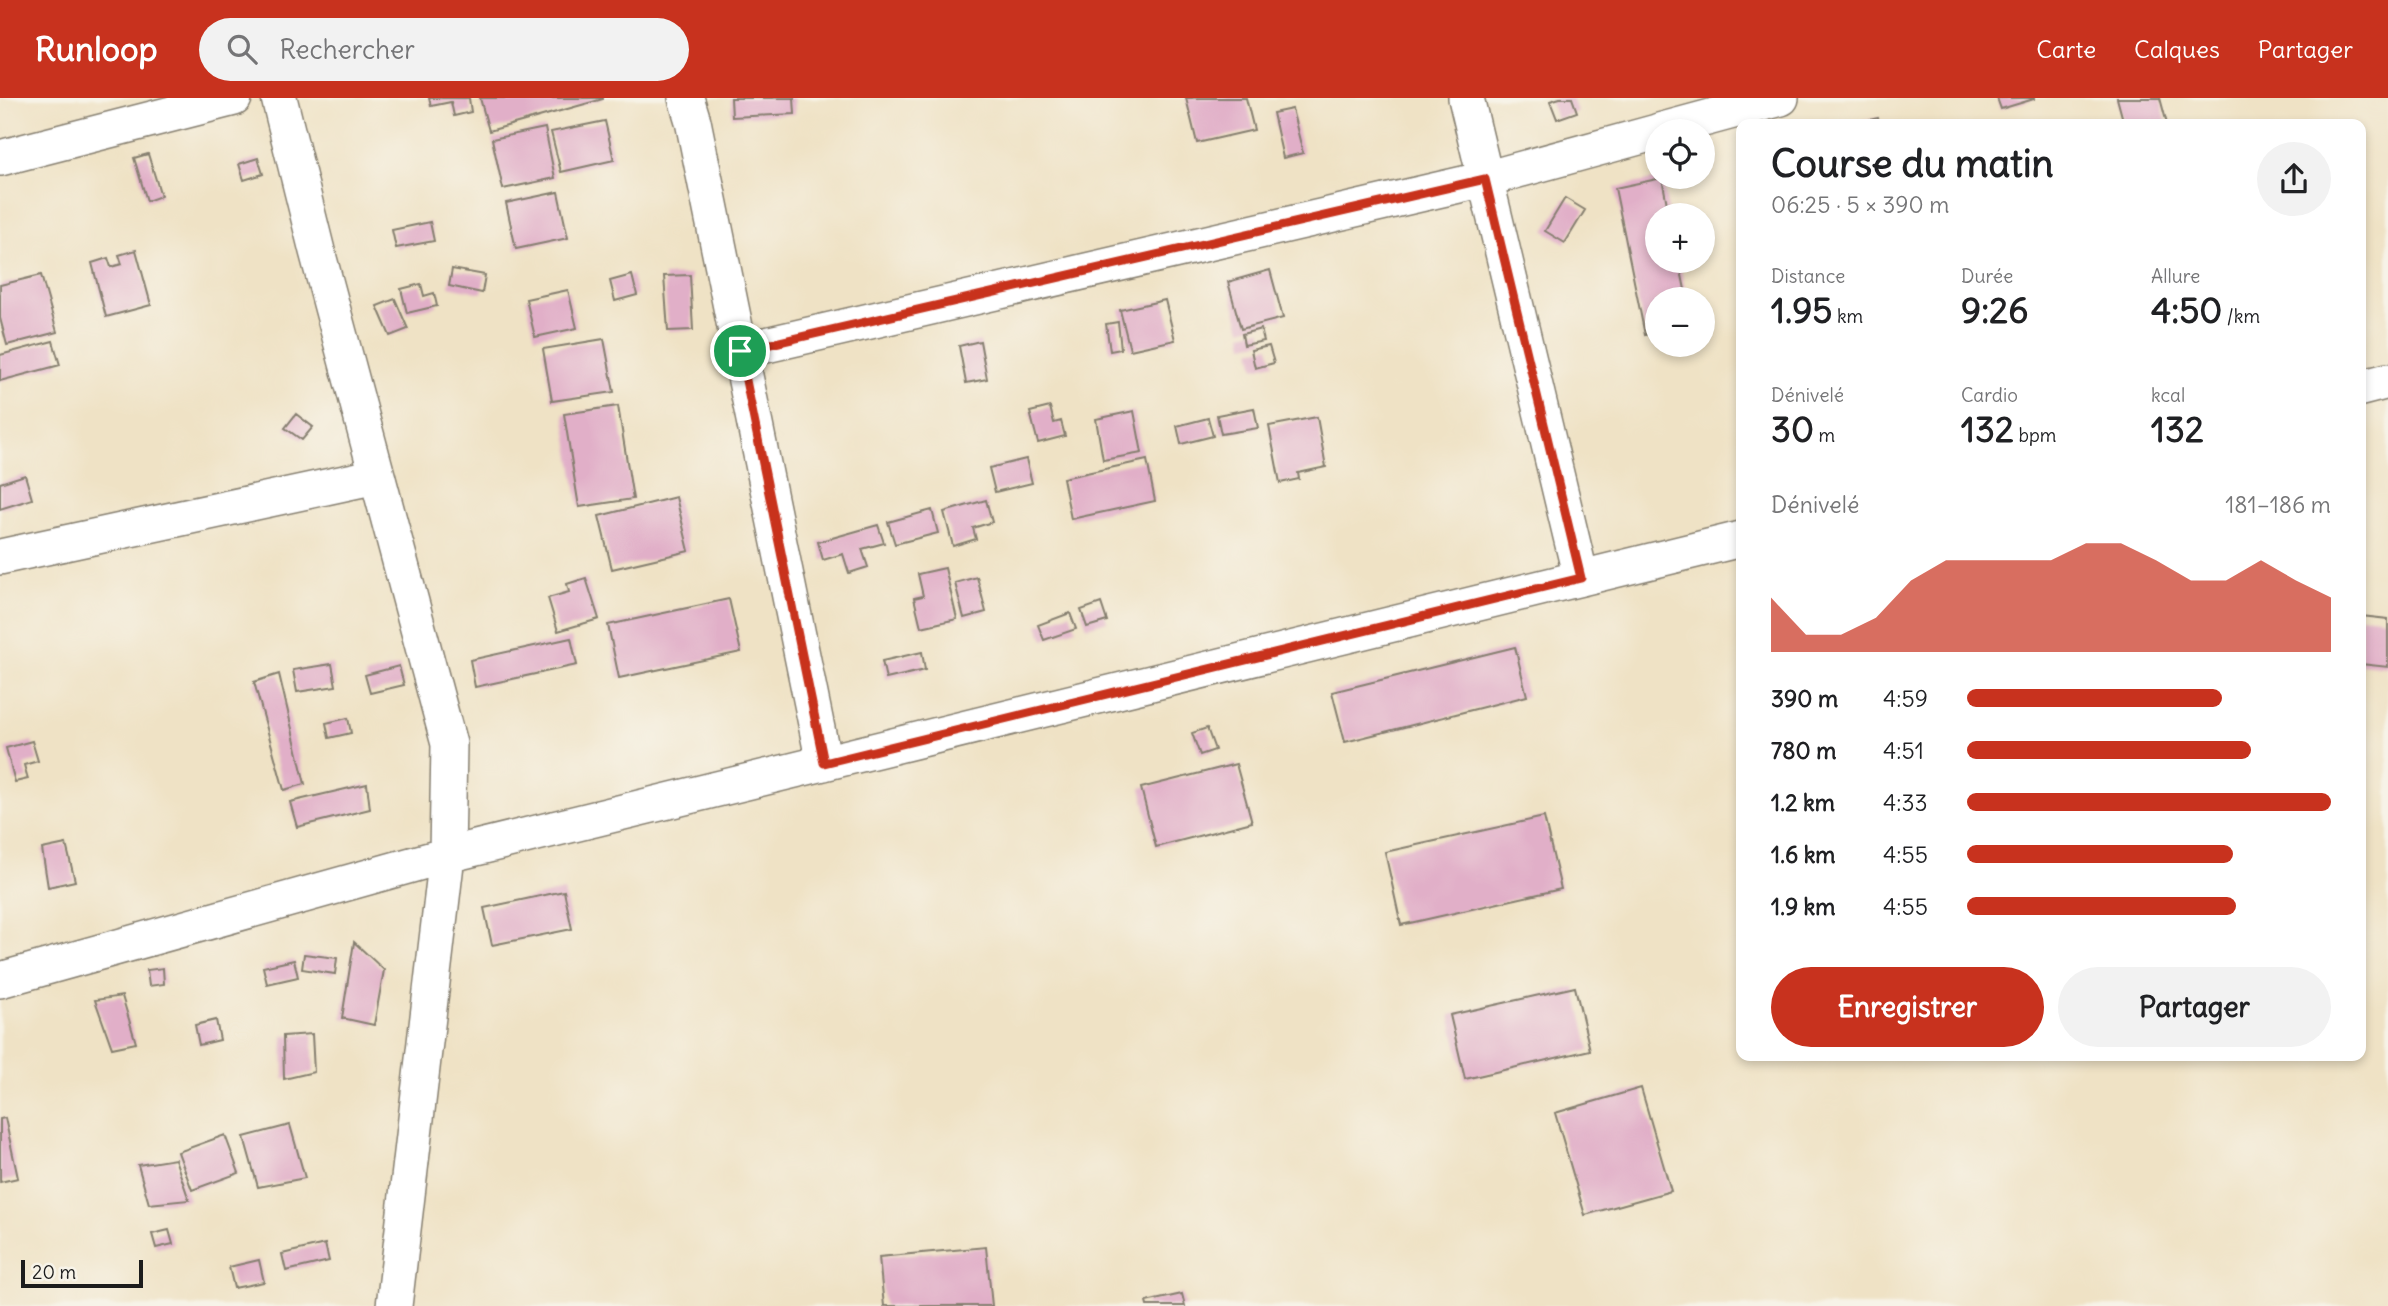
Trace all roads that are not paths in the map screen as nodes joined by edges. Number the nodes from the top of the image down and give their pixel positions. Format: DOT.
graph roads {
  1 [pos="234,98"];
  2 [pos="279,98"];
  3 [pos="686,98"];
  4 [pos="1466,98"];
  5 [pos="1781,98"];
  6 [pos="1705,119"];
  7 [pos="1645,136"];
  8 [pos="0,158"];
  9 [pos="1485,179"];
  10 [pos="740,351"];
  11 [pos="2388,381"];
  12 [pos="2366,387"];
  13 [pos="377,476"];
  14 [pos="1736,540"];
  15 [pos="0,557"];
  16 [pos="1581,578"];
  17 [pos="824,763"];
  18 [pos="447,855"];
  19 [pos="0,981"];
  20 [pos="394,1306"];
  1 -- 8 [label="street"];
  2 -- 13 [label="street"];
  3 -- 10 [label="street"];
  4 -- 9 [label="street"];
  5 -- 6 [label="street"];
  7 -- 9 [label="street"];
  9 -- 10 [label="street"];
  9 -- 16 [label="street"];
  10 -- 17 [label="street"];
  11 -- 12 [label="street"];
  13 -- 15 [label="street"];
  13 -- 18 [label="street"];
  14 -- 16 [label="street"];
  16 -- 17 [label="street"];
  17 -- 18 [label="street"];
  18 -- 19 [label="street"];
  18 -- 20 [label="street"];
}
